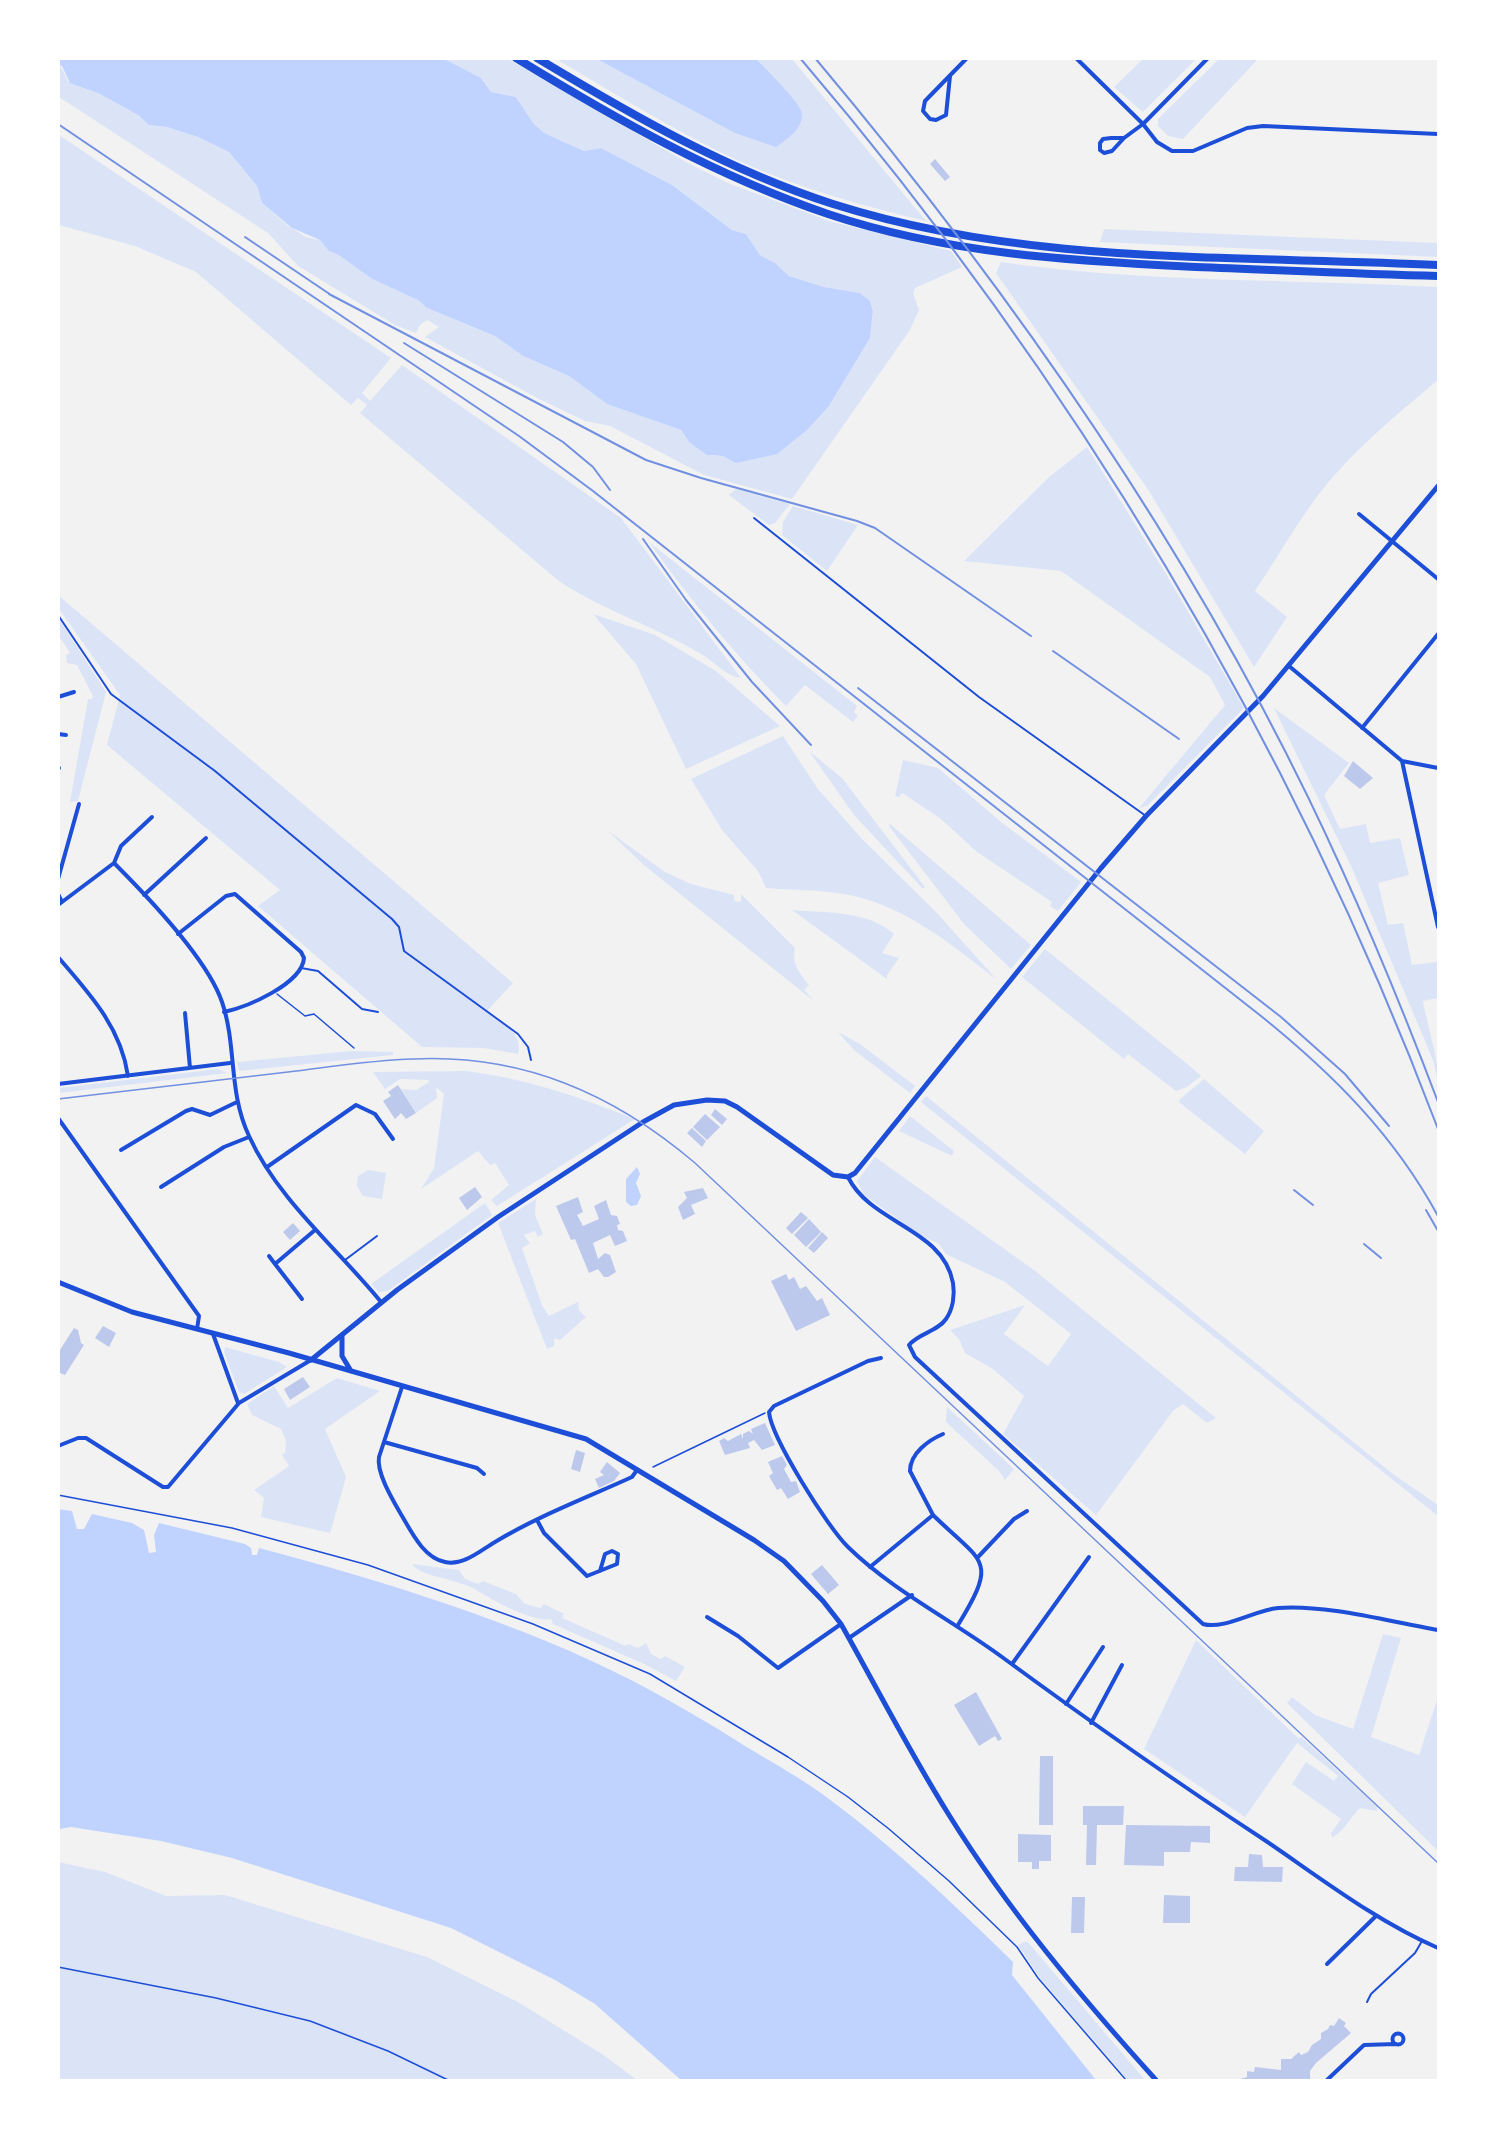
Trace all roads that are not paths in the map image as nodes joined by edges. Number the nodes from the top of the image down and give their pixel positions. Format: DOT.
graph roads {
  1 [pos="516,58"];
  2 [pos="537,58"];
  3 [pos="967,58"];
  4 [pos="1076,58"];
  5 [pos="1208,58"];
  6 [pos="950,76"];
  7 [pos="1143,124"];
  8 [pos="1438,134"];
  9 [pos="1124,138"];
  10 [pos="1438,265"];
  11 [pos="1438,276"];
  12 [pos="1438,486"];
  13 [pos="1359,514"];
  14 [pos="754,518"];
  15 [pos="1393,541"];
  16 [pos="1438,579"];
  17 [pos="58,615"];
  18 [pos="1438,634"];
  19 [pos="1289,666"];
  20 [pos="74,692"];
  21 [pos="58,697"];
  22 [pos="1362,728"];
  23 [pos="58,734"];
  24 [pos="66,735"];
  25 [pos="1402,761"];
  26 [pos="1438,768"];
  27 [pos="79,804"];
  28 [pos="1146,816"];
  29 [pos="152,817"];
  30 [pos="206,838"];
  31 [pos="114,863"];
  32 [pos="58,879"];
  33 [pos="58,894"];
  34 [pos="144,895"];
  35 [pos="60,904"];
  36 [pos="1438,927"];
  37 [pos="178,934"];
  38 [pos="58,957"];
  39 [pos="301,968"];
  40 [pos="224,1012"];
  41 [pos="378,1012"];
  42 [pos="185,1013"];
  43 [pos="531,1060"];
  44 [pos="231,1063"];
  45 [pos="190,1068"];
  46 [pos="128,1076"];
  47 [pos="58,1084"];
  48 [pos="237,1101"];
  49 [pos="58,1118"];
  50 [pos="249,1137"];
  51 [pos="393,1139"];
  52 [pos="121,1150"];
  53 [pos="267,1167"];
  54 [pos="848,1177"];
  55 [pos="161,1187"];
  56 [pos="315,1230"];
  57 [pos="377,1236"];
  58 [pos="269,1256"];
  59 [pos="345,1260"];
  60 [pos="275,1264"];
  61 [pos="58,1282"];
  62 [pos="302,1299"];
  63 [pos="381,1302"];
  64 [pos="197,1329"];
  65 [pos="213,1334"];
  66 [pos="342,1335"];
  67 [pos="881,1358"];
  68 [pos="311,1360"];
  69 [pos="351,1371"];
  70 [pos="402,1387"];
  71 [pos="238,1403"];
  72 [pos="944,1434"];
  73 [pos="384,1442"];
  74 [pos="58,1446"];
  75 [pos="638,1470"];
  76 [pos="484,1474"];
  77 [pos="1027,1511"];
  78 [pos="933,1515"];
  79 [pos="537,1520"];
  80 [pos="978,1557"];
  81 [pos="1089,1557"];
  82 [pos="870,1567"];
  83 [pos="600,1571"];
  84 [pos="912,1595"];
  85 [pos="707,1617"];
  86 [pos="841,1624"];
  87 [pos="958,1626"];
  88 [pos="1438,1630"];
  89 [pos="849,1638"];
  90 [pos="1103,1647"];
  91 [pos="1012,1665"];
  92 [pos="1122,1665"];
  93 [pos="1066,1704"];
  94 [pos="1091,1723"];
  95 [pos="1376,1916"];
  96 [pos="1422,1941"];
  97 [pos="1438,1948"];
  98 [pos="1327,1964"];
  99 [pos="1367,2002"];
  100 [pos="1396,2044"];
  101 [pos="1156,2080"];
  102 [pos="1327,2080"];
  1 -- 11 [label="highway"];
  2 -- 10 [label="highway"];
  3 -- 6 [label="street"];
  4 -- 7 [label="street"];
  5 -- 7 [label="street"];
  6 -- 6 [label="street"];
  7 -- 8 [label="street"];
  7 -- 9 [label="street"];
  9 -- 9 [label="street"];
  12 -- 15 [label="street"];
  13 -- 15 [label="street"];
  14 -- 28 [label="lane"];
  15 -- 16 [label="street"];
  15 -- 19 [label="street"];
  17 -- 43 [label="lane"];
  18 -- 22 [label="street"];
  19 -- 22 [label="street"];
  19 -- 28 [label="street"];
  20 -- 21 [label="street"];
  22 -- 25 [label="street"];
  23 -- 24 [label="street"];
  25 -- 26 [label="street"];
  25 -- 36 [label="street"];
  27 -- 32 [label="street"];
  28 -- 54 [label="street"];
  29 -- 31 [label="street"];
  30 -- 34 [label="street"];
  31 -- 34 [label="street"];
  31 -- 35 [label="street"];
  33 -- 35 [label="street"];
  34 -- 37 [label="street"];
  37 -- 39 [label="street"];
  37 -- 40 [label="street"];
  38 -- 46 [label="street"];
  39 -- 40 [label="street"];
  39 -- 41 [label="lane"];
  40 -- 44 [label="street"];
  42 -- 45 [label="street"];
  44 -- 45 [label="street"];
  44 -- 48 [label="street"];
  45 -- 46 [label="street"];
  46 -- 47 [label="street"];
  48 -- 50 [label="street"];
  48 -- 52 [label="street"];
  49 -- 64 [label="street"];
  50 -- 53 [label="street"];
  50 -- 55 [label="street"];
  51 -- 53 [label="street"];
  53 -- 56 [label="street"];
  54 -- 63 [label="street"];
  54 -- 88 [label="street"];
  56 -- 59 [label="street"];
  56 -- 60 [label="street"];
  57 -- 59 [label="lane"];
  58 -- 60 [label="street"];
  59 -- 63 [label="street"];
  60 -- 62 [label="street"];
  61 -- 64 [label="street"];
  63 -- 66 [label="street"];
  64 -- 65 [label="street"];
  65 -- 68 [label="street"];
  65 -- 71 [label="street"];
  66 -- 68 [label="street"];
  66 -- 69 [label="street"];
  67 -- 82 [label="street"];
  68 -- 69 [label="street"];
  68 -- 71 [label="street"];
  69 -- 70 [label="street"];
  70 -- 73 [label="street"];
  70 -- 75 [label="street"];
  71 -- 74 [label="street"];
  72 -- 78 [label="street"];
  73 -- 76 [label="street"];
  73 -- 79 [label="street"];
  75 -- 79 [label="street"];
  75 -- 86 [label="street"];
  77 -- 80 [label="street"];
  78 -- 80 [label="street"];
  78 -- 82 [label="street"];
  79 -- 83 [label="street"];
  80 -- 87 [label="street"];
  81 -- 91 [label="street"];
  82 -- 84 [label="street"];
  83 -- 83 [label="street"];
  84 -- 87 [label="street"];
  84 -- 89 [label="street"];
  85 -- 86 [label="street"];
  86 -- 89 [label="street"];
  87 -- 91 [label="street"];
  89 -- 101 [label="street"];
  90 -- 93 [label="street"];
  91 -- 93 [label="street"];
  92 -- 94 [label="street"];
  93 -- 94 [label="street"];
  94 -- 95 [label="street"];
  95 -- 96 [label="street"];
  95 -- 98 [label="street"];
  96 -- 97 [label="street"];
  96 -- 99 [label="lane"];
  100 -- 102 [label="street"];
}
